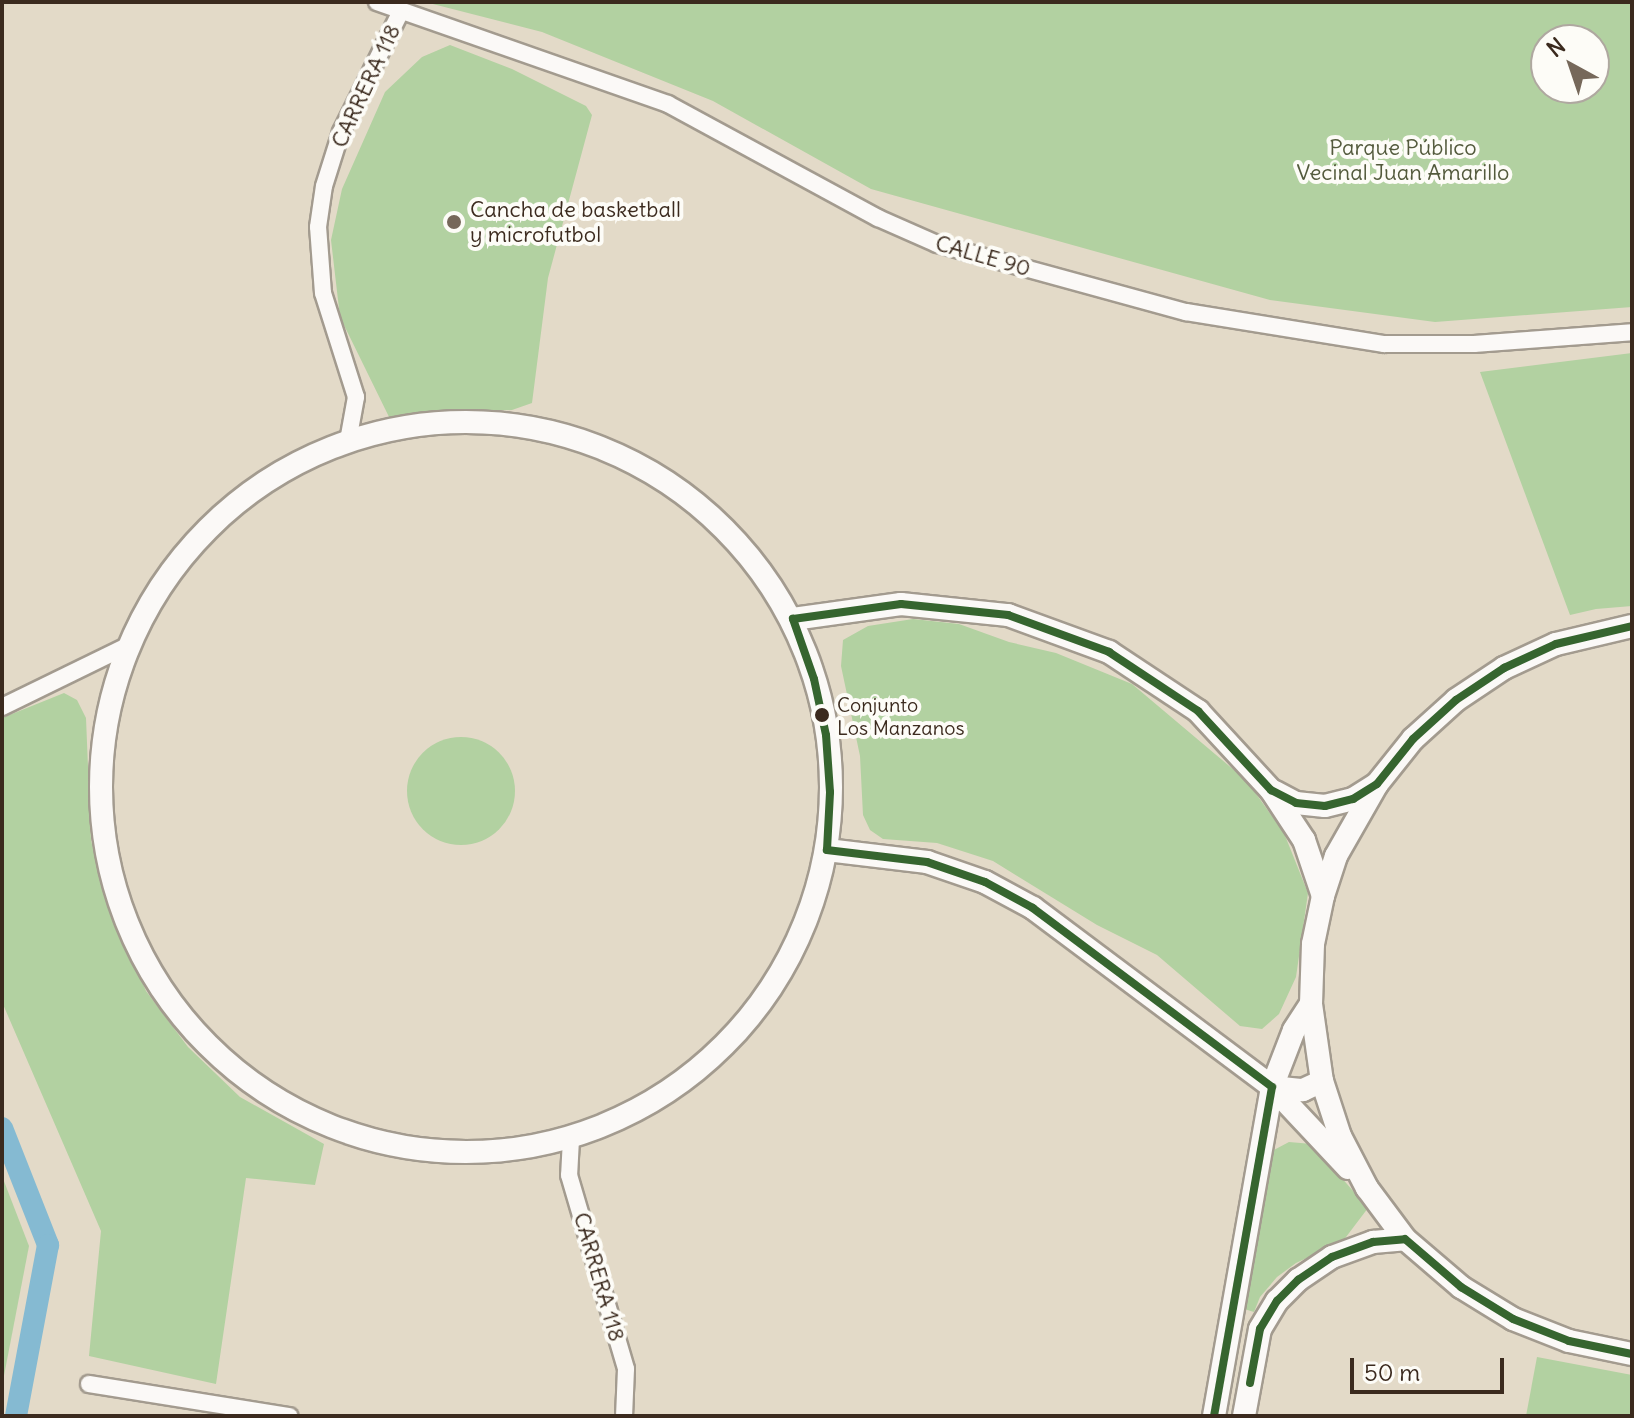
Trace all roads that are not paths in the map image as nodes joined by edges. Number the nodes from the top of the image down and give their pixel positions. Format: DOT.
graph roads {
  1 [pos="377,2"];
  2 [pos="401,11"];
  3 [pos="1632,332"];
  4 [pos="348,441"];
  5 [pos="793,619"];
  6 [pos="1632,626"];
  7 [pos="129,645"];
  8 [pos="2,707"];
  9 [pos="1377,784"];
  10 [pos="1271,790"];
  11 [pos="827,850"];
  12 [pos="1323,896"];
  13 [pos="1311,1004"];
  14 [pos="1322,1081"];
  15 [pos="1272,1087"];
  16 [pos="571,1139"];
  17 [pos="1367,1188"];
  18 [pos="1405,1239"];
  19 [pos="1632,1354"];
  20 [pos="89,1384"];
  21 [pos="289,1416"];
  22 [pos="624,1416"];
  23 [pos="1214,1416"];
  24 [pos="1244,1416"];
  1 -- 2 [label="street, CALLE 90"];
  2 -- 3 [label="street, CALLE 90"];
  2 -- 4 [label="street, CARRERA 118"];
  4 -- 5 [label="street"];
  4 -- 7 [label="street"];
  5 -- 10 [label="street"];
  5 -- 11 [label="street"];
  6 -- 9 [label="street"];
  7 -- 8 [label="street"];
  7 -- 16 [label="street"];
  9 -- 10 [label="street"];
  9 -- 12 [label="street"];
  10 -- 12 [label="street"];
  11 -- 15 [label="street"];
  11 -- 16 [label="street"];
  12 -- 13 [label="street"];
  13 -- 14 [label="street"];
  13 -- 15 [label="street"];
  14 -- 15 [label="street"];
  14 -- 17 [label="street"];
  15 -- 17 [label="street"];
  15 -- 23 [label="street"];
  16 -- 22 [label="street, CARRERA 118"];
  17 -- 18 [label="street"];
  18 -- 19 [label="street"];
  18 -- 24 [label="street"];
  20 -- 21 [label="street"];
}
